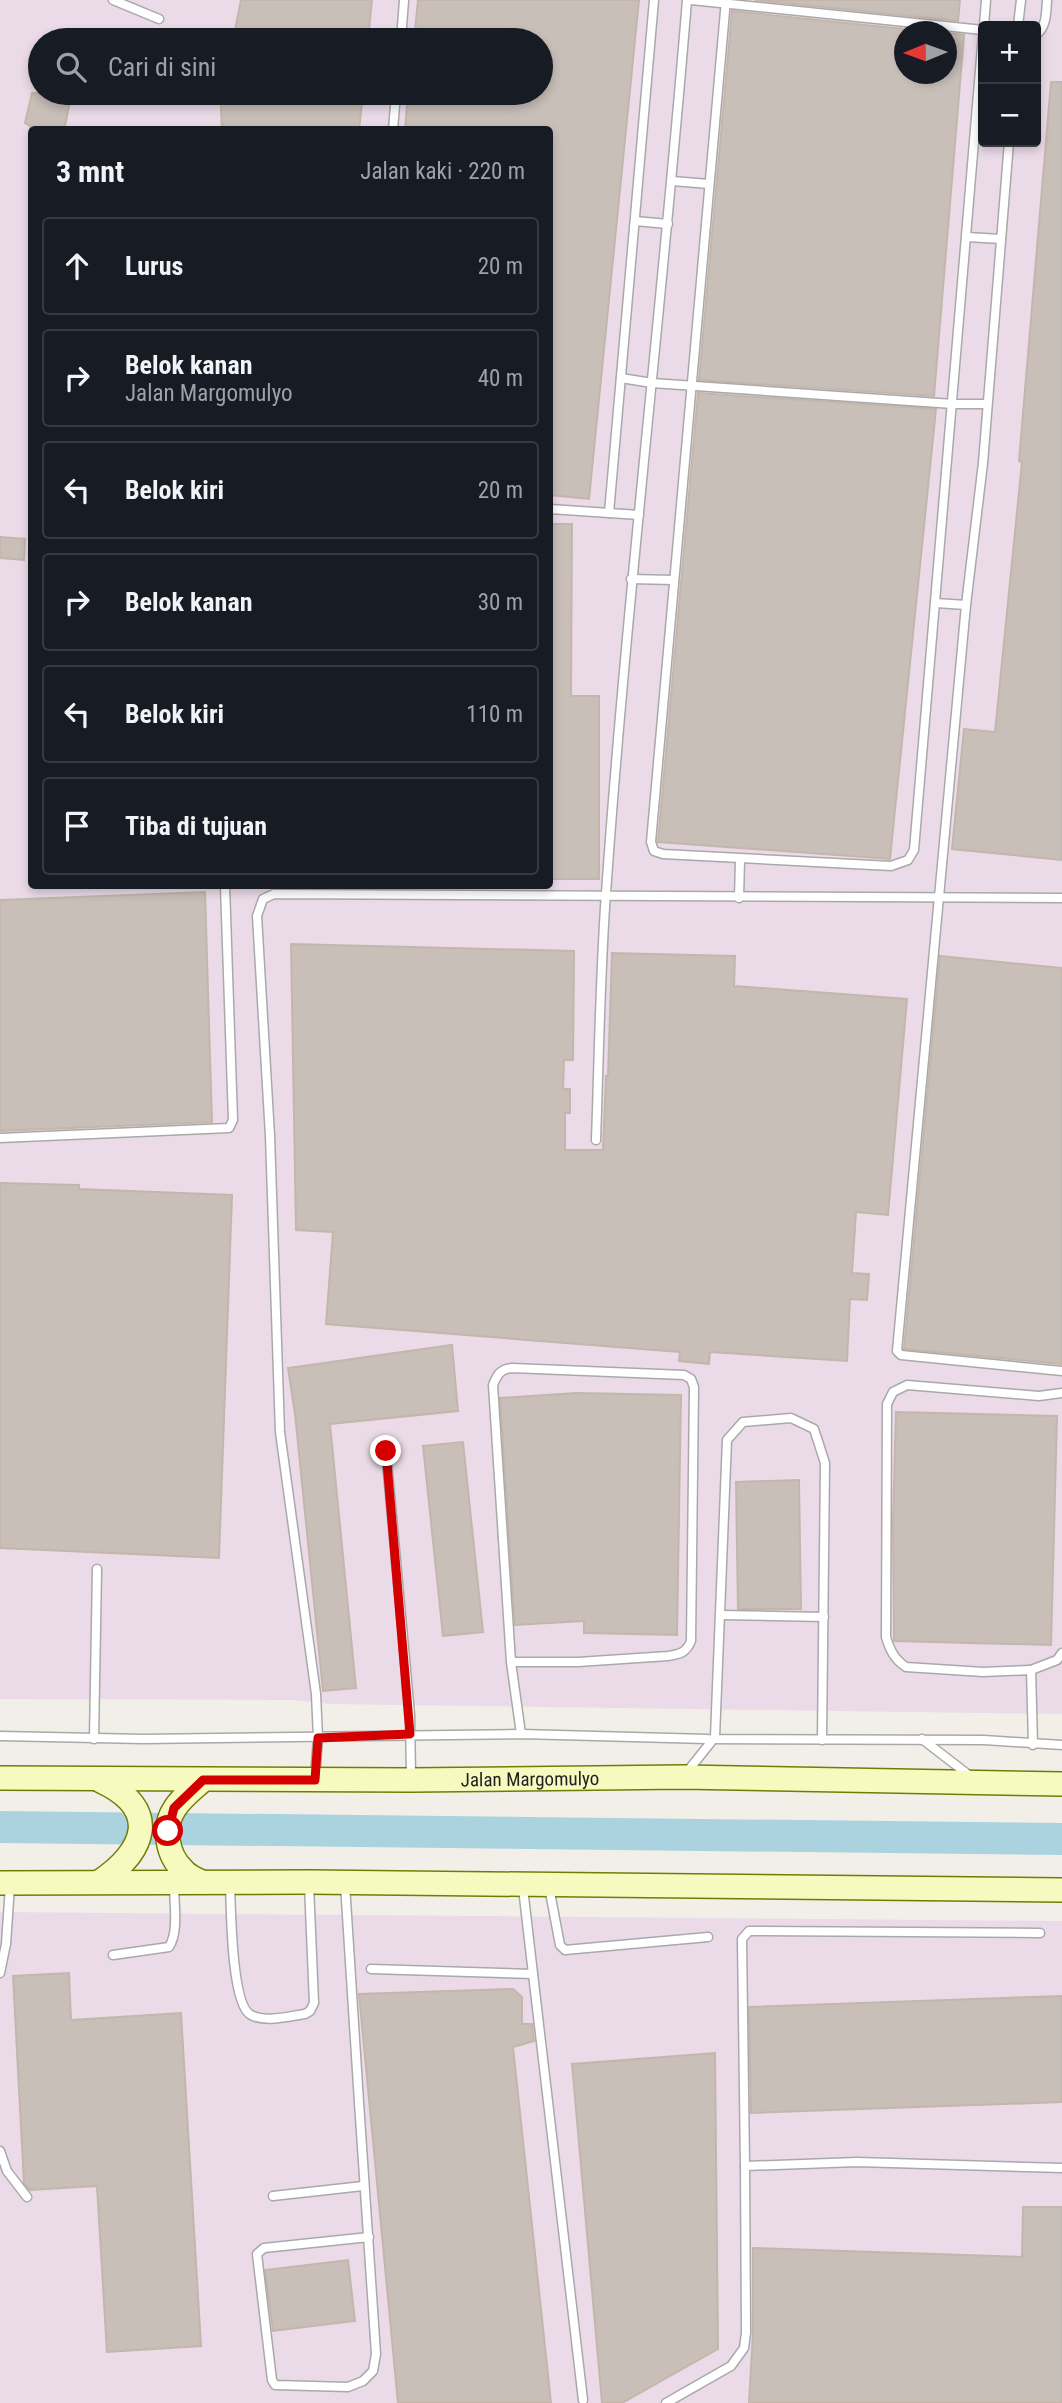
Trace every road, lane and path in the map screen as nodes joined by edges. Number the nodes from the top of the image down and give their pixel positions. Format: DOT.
graph roads {
  1 [pos="113,0"];
  2 [pos="404,0"];
  3 [pos="654,0"];
  4 [pos="689,0"];
  5 [pos="986,0"];
  6 [pos="1021,0"];
  7 [pos="1047,0"];
  8 [pos="726,2"];
  9 [pos="159,19"];
  10 [pos="985,21"];
  11 [pos="1019,21"];
  12 [pos="402,28"];
  13 [pos="978,29"];
  14 [pos="1041,31"];
  15 [pos="980,84"];
  16 [pos="395,105"];
  17 [pos="393,126"];
  18 [pos="1009,147"];
  19 [pos="672,181"];
  20 [pos="709,184"];
  21 [pos="635,221"];
  22 [pos="668,224"];
  23 [pos="967,237"];
  24 [pos="1001,239"];
  25 [pos="621,378"];
  26 [pos="652,383"];
  27 [pos="692,385"];
  28 [pos="953,404"];
  29 [pos="987,404"];
  30 [pos="553,509"];
  31 [pos="609,513"];
  32 [pos="639,515"];
  33 [pos="631,579"];
  34 [pos="674,580"];
  35 [pos="936,603"];
  36 [pos="966,605"];
  37 [pos="740,860"];
  38 [pos="225,889"];
  39 [pos="606,895"];
  40 [pos="940,896"];
  41 [pos="739,898"];
  42 [pos="1062,898"];
  43 [pos="0,1138"];
  44 [pos="596,1140"];
  45 [pos="1062,1371"];
  46 [pos="1062,1393"];
  47 [pos="386,1451"];
  48 [pos="97,1569"];
  49 [pos="722,1615"];
  50 [pos="824,1617"];
  51 [pos="1062,1653"];
  52 [pos="511,1662"];
  53 [pos="1031,1670"];
  54 [pos="410,1734"];
  55 [pos="521,1734"];
  56 [pos="0,1737"];
  57 [pos="715,1737"];
  58 [pos="318,1738"];
  59 [pos="94,1739"];
  60 [pos="822,1740"];
  61 [pos="922,1740"];
  62 [pos="1033,1745"];
  63 [pos="1062,1745"];
  64 [pos="0,1777"];
  65 [pos="683,1777"];
  66 [pos="315,1780"];
  67 [pos="411,1780"];
  68 [pos="979,1783"];
  69 [pos="108,1784"];
  70 [pos="198,1784"];
  71 [pos="1062,1784"];
  72 [pos="107,1877"];
  73 [pos="186,1879"];
  74 [pos="309,1882"];
  75 [pos="5,1883"];
  76 [pos="230,1883"];
  77 [pos="345,1883"];
  78 [pos="523,1886"];
  79 [pos="549,1886"];
  80 [pos="1062,1890"];
  81 [pos="1040,1933"];
  82 [pos="708,1937"];
  83 [pos="113,1955"];
  84 [pos="371,1969"];
  85 [pos="0,1973"];
  86 [pos="533,1974"];
  87 [pos="0,2151"];
  88 [pos="745,2166"];
  89 [pos="1062,2168"];
  90 [pos="363,2186"];
  91 [pos="273,2196"];
  92 [pos="27,2197"];
  93 [pos="369,2237"];
  94 [pos="583,2400"];
  95 [pos="666,2403"];
  1 -- 9 [label="lane"];
  2 -- 12 [label="lane"];
  3 -- 21 [label="lane"];
  4 -- 8 [label="lane"];
  4 -- 19 [label="lane"];
  5 -- 10 [label="lane"];
  6 -- 11 [label="lane"];
  7 -- 14 [label="lane"];
  8 -- 13 [label="lane"];
  8 -- 20 [label="lane"];
  15 -- 23 [label="lane"];
  16 -- 17 [label="lane"];
  18 -- 24 [label="lane"];
  19 -- 20 [label="lane"];
  19 -- 22 [label="lane"];
  20 -- 27 [label="lane"];
  21 -- 22 [label="lane"];
  21 -- 25 [label="lane"];
  22 -- 26 [label="lane"];
  23 -- 24 [label="lane"];
  23 -- 28 [label="lane"];
  24 -- 29 [label="lane"];
  25 -- 26 [label="lane"];
  25 -- 31 [label="lane"];
  26 -- 27 [label="lane"];
  26 -- 32 [label="lane"];
  27 -- 28 [label="lane"];
  27 -- 34 [label="lane"];
  28 -- 29 [label="lane"];
  28 -- 35 [label="lane"];
  29 -- 36 [label="lane"];
  30 -- 31 [label="lane"];
  31 -- 32 [label="lane"];
  32 -- 33 [label="lane"];
  33 -- 34 [label="lane"];
  33 -- 39 [label="lane"];
  34 -- 37 [label="lane"];
  35 -- 36 [label="lane"];
  35 -- 37 [label="lane"];
  36 -- 40 [label="lane"];
  37 -- 41 [label="lane"];
  38 -- 43 [label="lane"];
  39 -- 41 [label="lane"];
  39 -- 44 [label="lane"];
  39 -- 58 [label="lane"];
  40 -- 41 [label="lane"];
  40 -- 42 [label="lane"];
  40 -- 45 [label="lane"];
  46 -- 53 [label="lane"];
  47 -- 54 [label="lane"];
  48 -- 59 [label="lane"];
  49 -- 50 [label="lane"];
  49 -- 50 [label="lane"];
  49 -- 57 [label="lane"];
  50 -- 60 [label="lane"];
  51 -- 53 [label="lane"];
  52 -- 52 [label="lane"];
  52 -- 55 [label="lane"];
  53 -- 62 [label="lane"];
  54 -- 55 [label="lane"];
  54 -- 58 [label="lane"];
  54 -- 67 [label="lane"];
  55 -- 57 [label="lane"];
  56 -- 59 [label="lane"];
  57 -- 60 [label="lane"];
  57 -- 65 [label="lane"];
  58 -- 59 [label="lane"];
  58 -- 66 [label="lane"];
  60 -- 61 [label="lane"];
  61 -- 62 [label="lane"];
  61 -- 68 [label="lane"];
  62 -- 63 [label="lane"];
  64 -- 69 [label="main road, Jalan Margomulyo"];
  65 -- 67 [label="main road, Jalan Margomulyo"];
  65 -- 68 [label="main road, Jalan Margomulyo"];
  66 -- 67 [label="main road, Jalan Margomulyo"];
  66 -- 70 [label="main road, Jalan Margomulyo"];
  68 -- 71 [label="main road, Jalan Margomulyo"];
  69 -- 70 [label="main road, Jalan Margomulyo"];
  69 -- 72 [label="main road"];
  70 -- 73 [label="main road"];
  72 -- 73 [label="main road"];
  72 -- 75 [label="main road"];
  73 -- 76 [label="main road"];
  73 -- 83 [label="lane"];
  74 -- 76 [label="main road"];
  74 -- 76 [label="lane"];
  74 -- 77 [label="main road"];
  75 -- 85 [label="lane"];
  77 -- 78 [label="main road"];
  77 -- 90 [label="lane"];
  78 -- 79 [label="main road"];
  78 -- 86 [label="lane"];
  79 -- 80 [label="main road"];
  79 -- 82 [label="lane"];
  81 -- 88 [label="lane"];
  84 -- 86 [label="lane"];
  86 -- 94 [label="lane"];
  87 -- 92 [label="lane"];
  88 -- 89 [label="lane"];
  88 -- 95 [label="lane"];
  90 -- 91 [label="lane"];
  90 -- 93 [label="lane"];
  93 -- 93 [label="lane"];
}
